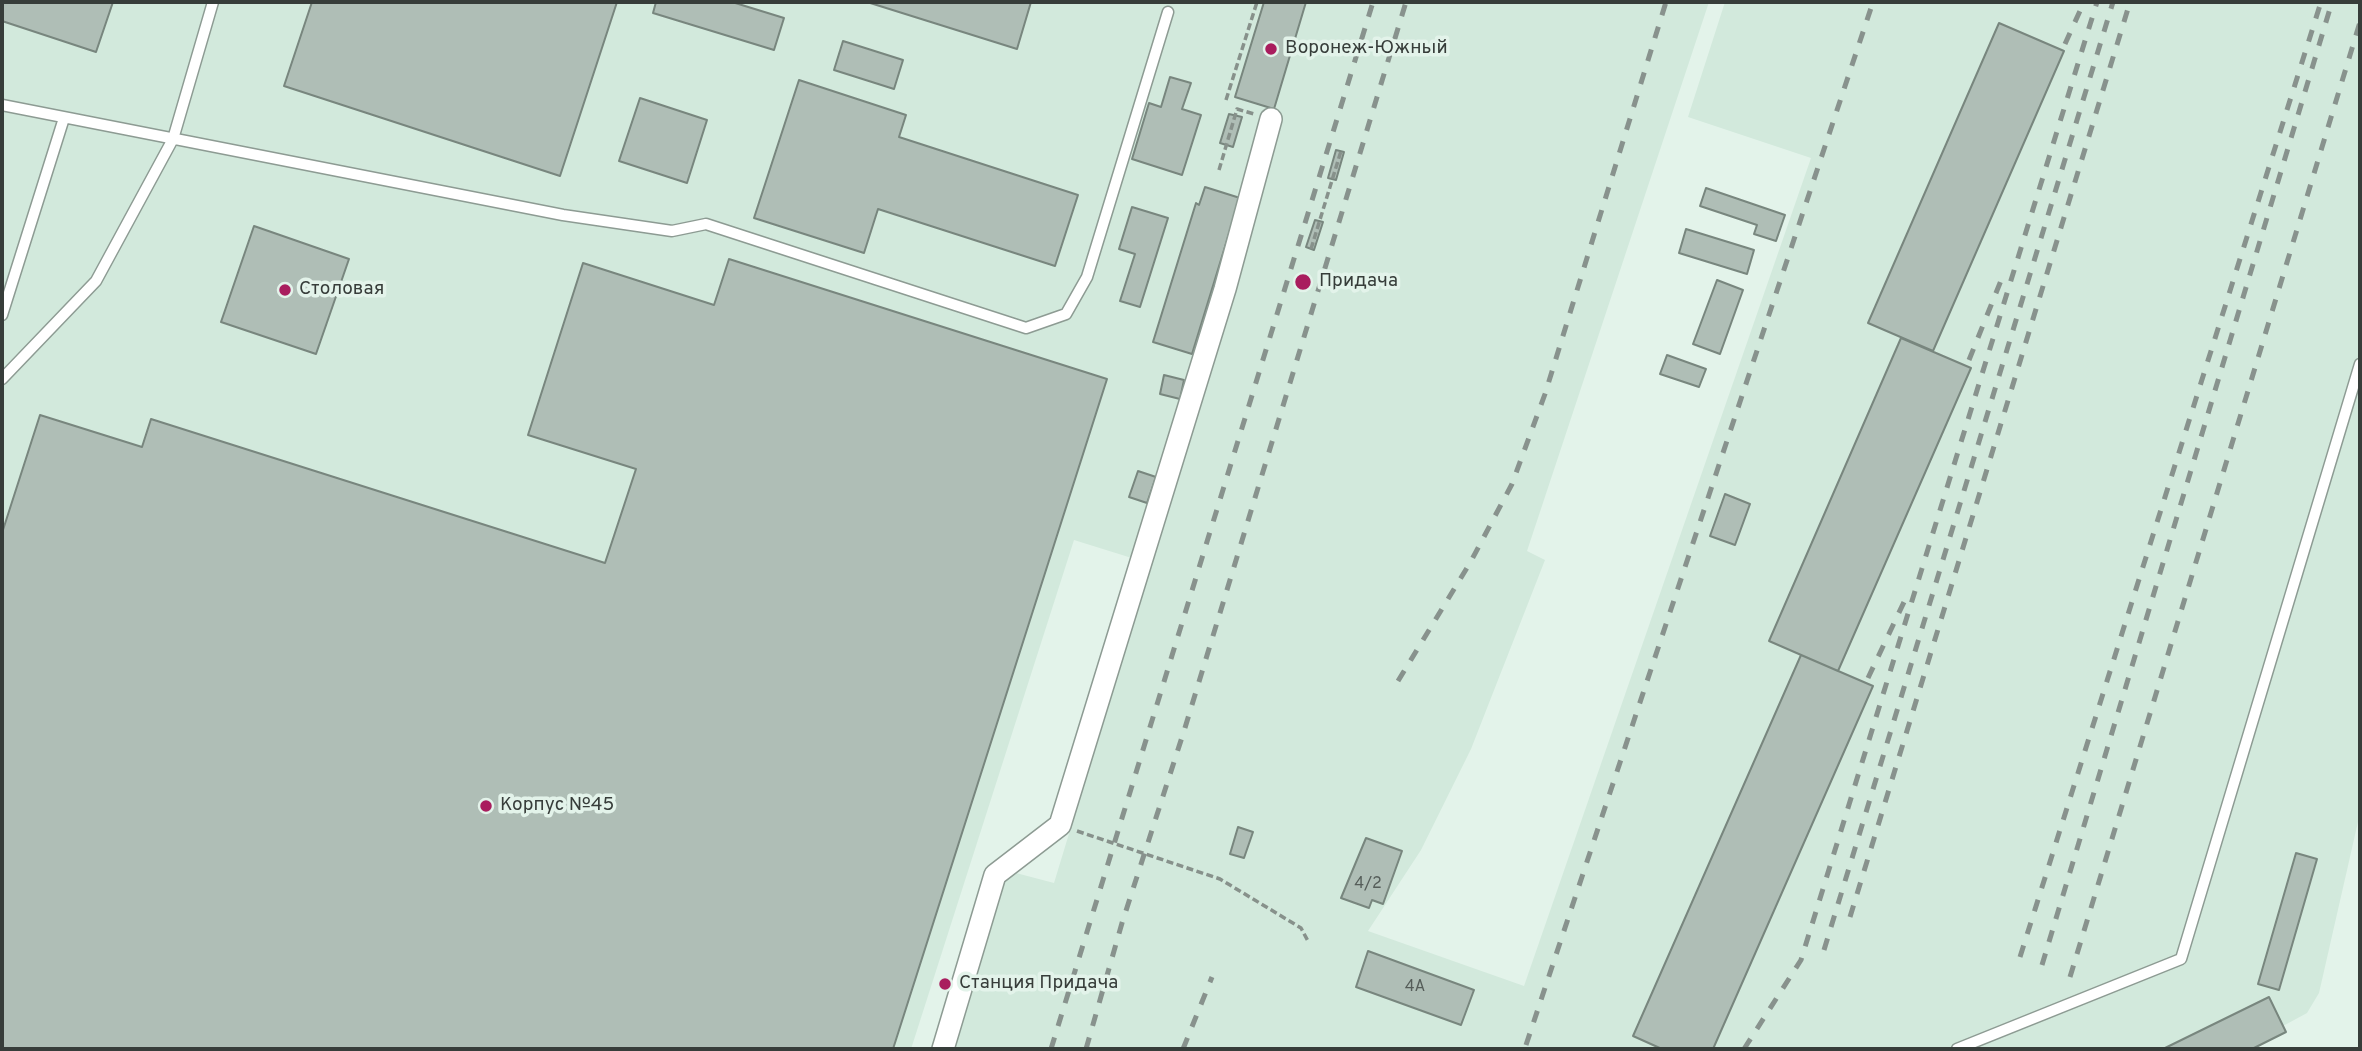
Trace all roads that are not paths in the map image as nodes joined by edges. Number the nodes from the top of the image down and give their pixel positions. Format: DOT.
graph roads {
  1 [pos="213,2"];
  2 [pos="1168,12"];
  3 [pos="2,105"];
  4 [pos="64,118"];
  5 [pos="1271,119"];
  6 [pos="173,139"];
  7 [pos="2,315"];
  8 [pos="2360,364"];
  9 [pos="2,379"];
  10 [pos="943,1049"];
  11 [pos="1957,1049"];
  1 -- 6 [label="lane"];
  2 -- 6 [label="lane"];
  3 -- 4 [label="lane"];
  4 -- 6 [label="lane"];
  4 -- 7 [label="lane"];
  5 -- 10 [label="street"];
  6 -- 9 [label="lane"];
  8 -- 11 [label="lane"];
}
